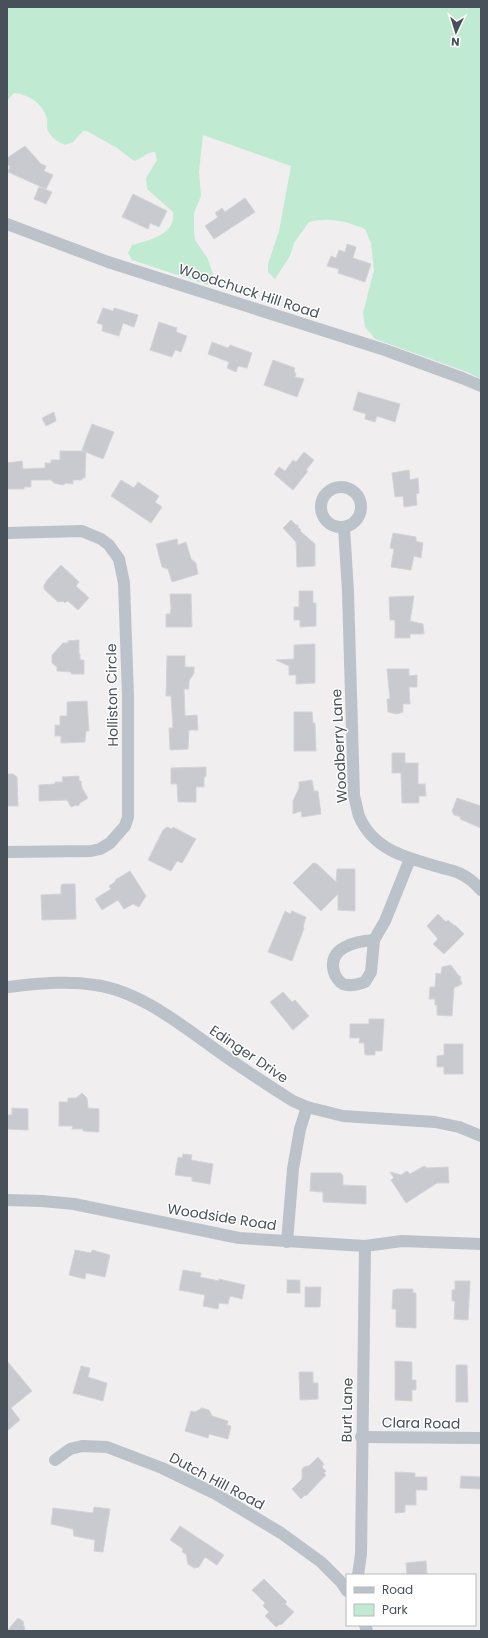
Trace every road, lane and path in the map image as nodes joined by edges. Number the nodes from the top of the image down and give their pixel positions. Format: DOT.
graph roads {
  1 [pos="7,224"];
  2 [pos="481,386"];
  3 [pos="344,527"];
  4 [pos="7,533"];
  5 [pos="7,852"];
  6 [pos="410,859"];
  7 [pos="481,890"];
  8 [pos="374,940"];
  9 [pos="7,987"];
  10 [pos="307,1107"];
  11 [pos="481,1136"];
  12 [pos="7,1200"];
  13 [pos="287,1242"];
  14 [pos="481,1244"];
  15 [pos="365,1246"];
  16 [pos="361,1437"];
  17 [pos="481,1438"];
  18 [pos="55,1460"];
  19 [pos="358,1574"];
  20 [pos="346,1590"];
  1 -- 2 [label="street, Woodchuck Hill Road"];
  3 -- 6 [label="street, Woodberry Lane"];
  4 -- 5 [label="street, Holliston Circle"];
  6 -- 7 [label="street, Woodberry Lane"];
  6 -- 8 [label="street"];
  9 -- 10 [label="street, Edinger Drive"];
  10 -- 11 [label="street, Edinger Drive"];
  10 -- 13 [label="street"];
  12 -- 13 [label="street, Woodside Road"];
  13 -- 15 [label="street, Woodside Road"];
  14 -- 15 [label="street, Woodside Road"];
  15 -- 16 [label="street, Burt Lane"];
  16 -- 17 [label="street, Clara Road"];
  16 -- 19 [label="street, Burt Lane"];
  18 -- 20 [label="street, Dutch Hill Road"];
}
